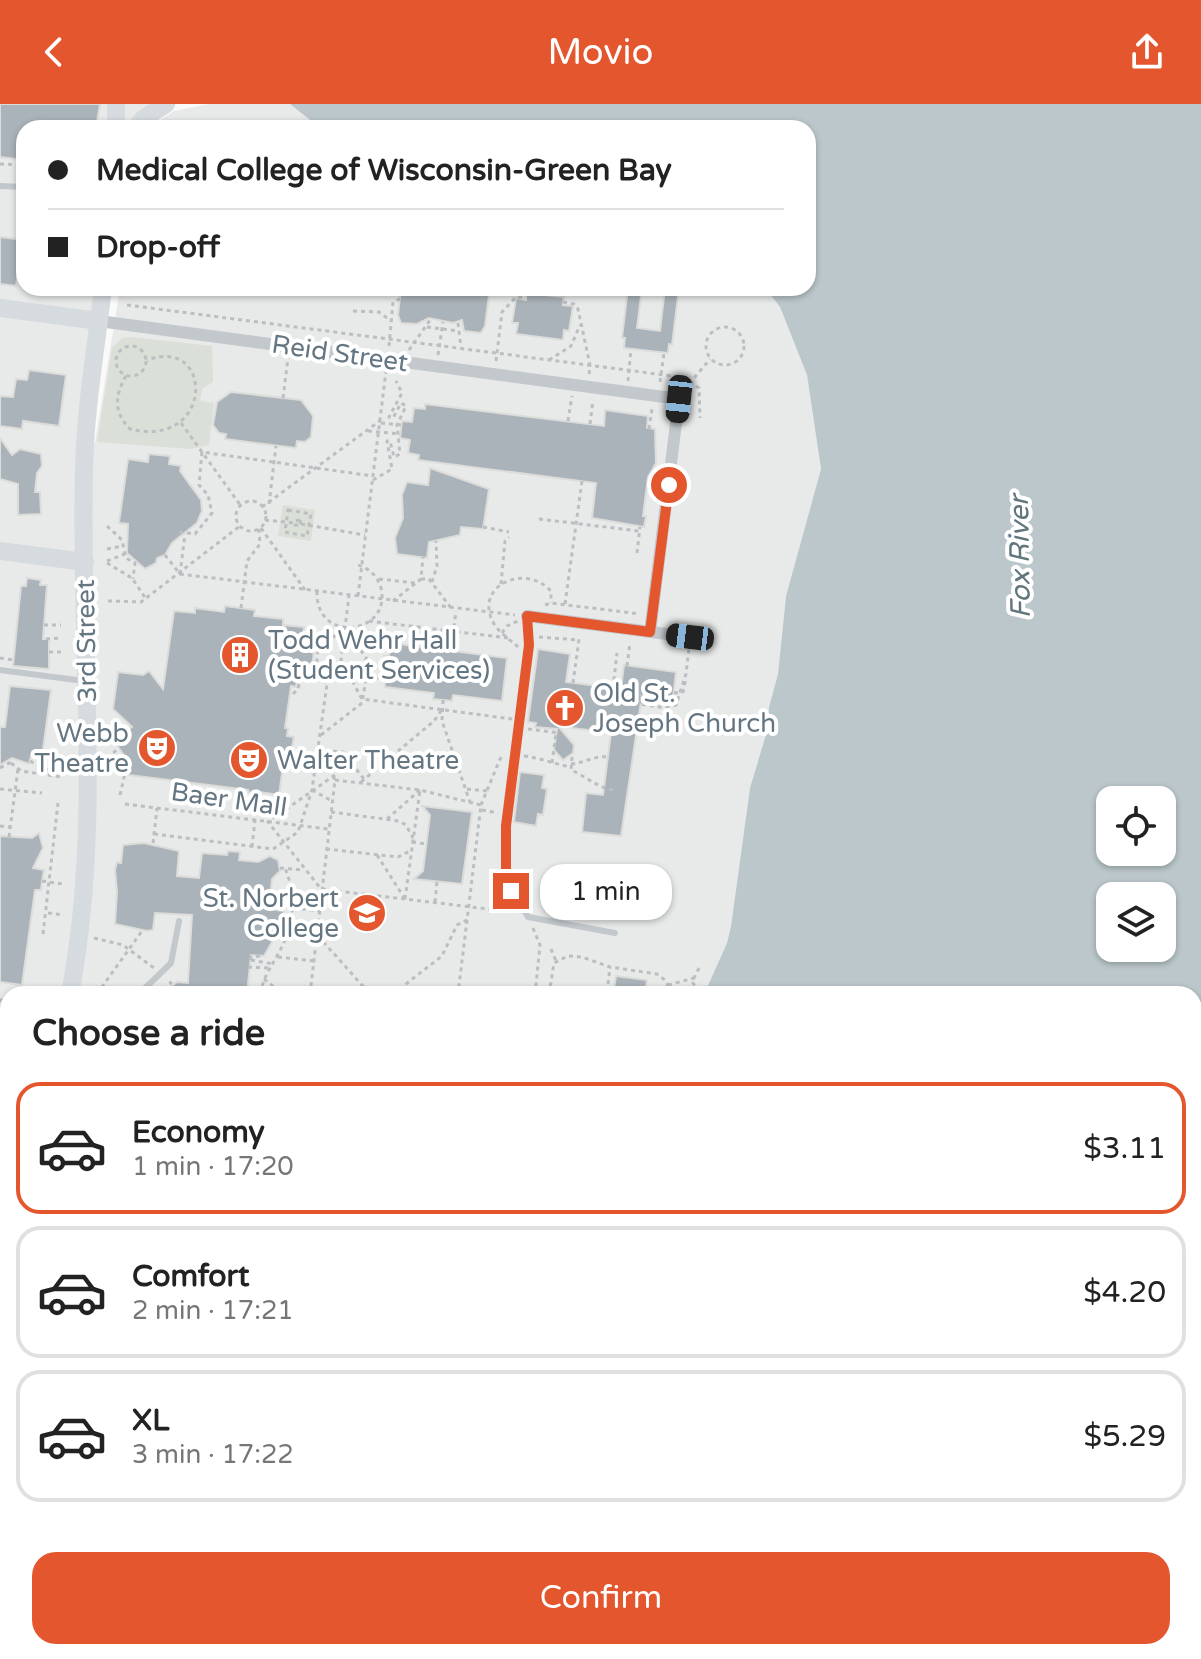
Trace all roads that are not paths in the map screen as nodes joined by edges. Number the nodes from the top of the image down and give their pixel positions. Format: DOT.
graph roads {
  1 [pos="166,104"];
  2 [pos="142,120"];
  3 [pos="102,296"];
  4 [pos="0,308"];
  5 [pos="99,321"];
  6 [pos="0,551"];
  7 [pos="85,562"];
  8 [pos="527,616"];
  9 [pos="650,632"];
  10 [pos="694,637"];
  11 [pos="0,670"];
  12 [pos="87,681"];
  13 [pos="179,921"];
  14 [pos="615,933"];
  15 [pos="71,986"];
  16 [pos="147,986"];
  1 -- 2 [label="main road"];
  3 -- 5 [label="main road, 3rd Street"];
  4 -- 5 [label="main road, Reid Street"];
  5 -- 7 [label="main road, 3rd Street"];
  5 -- 9 [label="street, Reid Street"];
  6 -- 7 [label="main road"];
  7 -- 12 [label="main road, 3rd Street"];
  8 -- 9 [label="street"];
  8 -- 14 [label="lane"];
  9 -- 10 [label="street"];
  11 -- 12 [label="lane"];
  12 -- 15 [label="main road, 3rd Street"];
  13 -- 16 [label="lane"];
}
